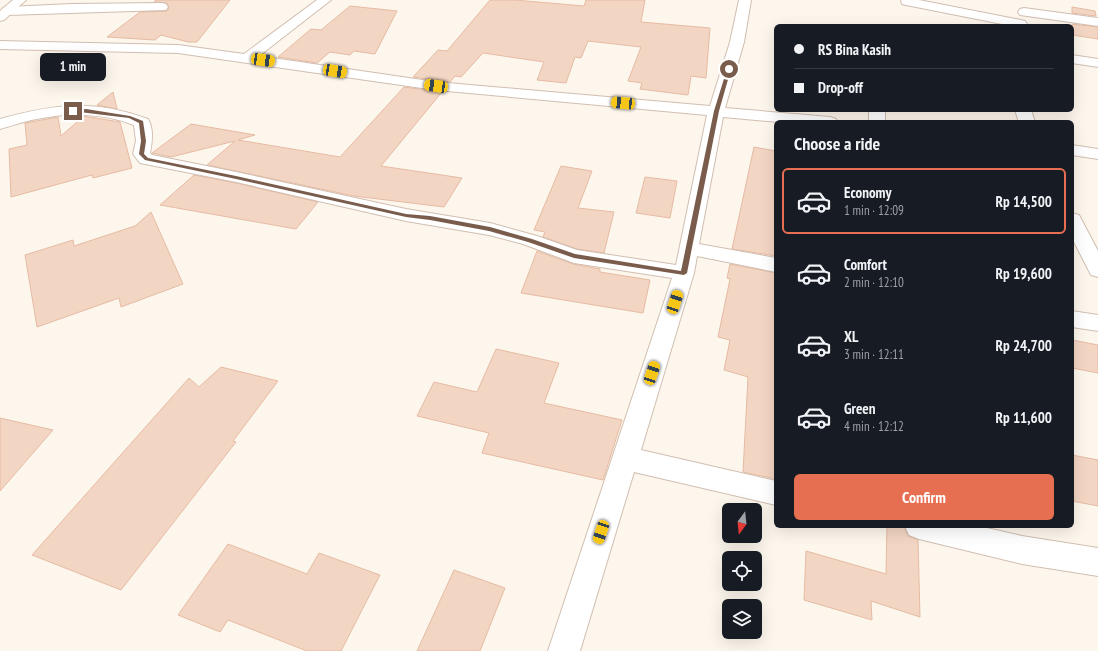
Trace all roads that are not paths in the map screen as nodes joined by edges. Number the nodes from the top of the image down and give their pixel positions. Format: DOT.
graph roads {
  1 [pos="20,0"];
  2 [pos="326,0"];
  3 [pos="745,0"];
  4 [pos="906,1"];
  5 [pos="162,7"];
  6 [pos="2,15"];
  7 [pos="1024,16"];
  8 [pos="1098,22"];
  9 [pos="0,45"];
  10 [pos="248,58"];
  11 [pos="1074,59"];
  12 [pos="1098,63"];
  13 [pos="716,111"];
  14 [pos="809,120"];
  15 [pos="0,124"];
  16 [pos="1074,150"];
  17 [pos="1098,154"];
  18 [pos="1074,223"];
  19 [pos="688,248"];
  20 [pos="774,265"];
  21 [pos="1098,270"];
  22 [pos="684,273"];
  23 [pos="1074,319"];
  24 [pos="1098,323"];
  25 [pos="625,458"];
  26 [pos="774,493"];
  27 [pos="928,528"];
  28 [pos="1098,562"];
  29 [pos="564,651"];
  1 -- 6 [label="street"];
  2 -- 10 [label="street"];
  3 -- 13 [label="street"];
  4 -- 7 [label="street"];
  5 -- 6 [label="street"];
  7 -- 8 [label="street"];
  9 -- 10 [label="street"];
  10 -- 13 [label="street"];
  11 -- 12 [label="street"];
  13 -- 14 [label="street"];
  13 -- 19 [label="street"];
  15 -- 22 [label="street"];
  16 -- 17 [label="street"];
  18 -- 21 [label="street"];
  19 -- 20 [label="street"];
  19 -- 22 [label="street"];
  22 -- 25 [label="street"];
  23 -- 24 [label="street"];
  25 -- 26 [label="street"];
  25 -- 29 [label="street"];
  27 -- 28 [label="street"];
}
